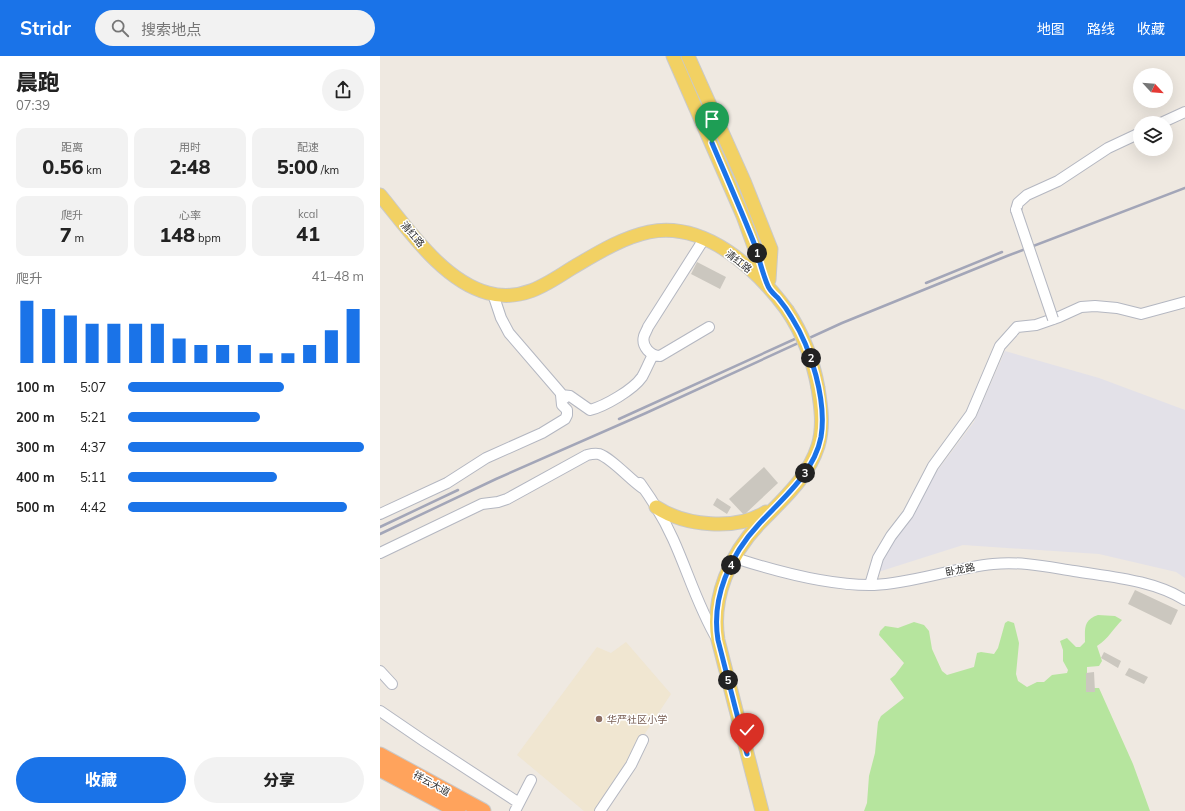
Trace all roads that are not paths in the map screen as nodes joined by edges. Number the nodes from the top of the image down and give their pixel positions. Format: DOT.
graph roads {
  1 [pos="673,56"];
  2 [pos="688,56"];
  3 [pos="1185,112"];
  4 [pos="1173,118"];
  5 [pos="1133,136"];
  6 [pos="380,195"];
  7 [pos="704,239"];
  8 [pos="769,288"];
  9 [pos="493,294"];
  10 [pos="1185,302"];
  11 [pos="1053,319"];
  12 [pos="709,327"];
  13 [pos="653,354"];
  14 [pos="564,397"];
  15 [pos="627,468"];
  16 [pos="644,489"];
  17 [pos="780,502"];
  18 [pos="656,507"];
  19 [pos="380,514"];
  20 [pos="380,553"];
  21 [pos="735,558"];
  22 [pos="870,585"];
  23 [pos="1185,600"];
  24 [pos="718,640"];
  25 [pos="380,672"];
  26 [pos="392,684"];
  27 [pos="380,711"];
  28 [pos="643,740"];
  29 [pos="380,755"];
  30 [pos="380,769"];
  31 [pos="531,780"];
  32 [pos="517,807"];
  33 [pos="458,811"];
  34 [pos="483,811"];
  35 [pos="600,811"];
  36 [pos="762,811"];
  1 -- 8 [label="main road"];
  2 -- 8 [label="main road"];
  3 -- 4 [label="street"];
  5 -- 11 [label="street, bridge"];
  6 -- 9 [label="main road, 清红路"];
  7 -- 8 [label="main road, 清红路"];
  7 -- 9 [label="main road, 清红路"];
  7 -- 13 [label="street"];
  8 -- 17 [label="main road, 清红路, bridge"];
  9 -- 14 [label="street"];
  10 -- 11 [label="street"];
  11 -- 22 [label="street"];
  12 -- 13 [label="street"];
  13 -- 14 [label="street"];
  14 -- 19 [label="street"];
  15 -- 16 [label="street"];
  16 -- 18 [label="street"];
  16 -- 20 [label="street"];
  17 -- 18 [label="main road"];
  17 -- 21 [label="main road, 清红路"];
  18 -- 24 [label="street"];
  21 -- 22 [label="street, 卧龙路"];
  21 -- 24 [label="main road, 清红路"];
  22 -- 23 [label="street, 卧龙路"];
  24 -- 36 [label="main road, 清红路"];
  25 -- 26 [label="street"];
  27 -- 32 [label="street"];
  28 -- 35 [label="street"];
  29 -- 34 [label="highway, 祥云大道"];
  30 -- 33 [label="highway, 祥云大道"];
  31 -- 32 [label="street"];
}
